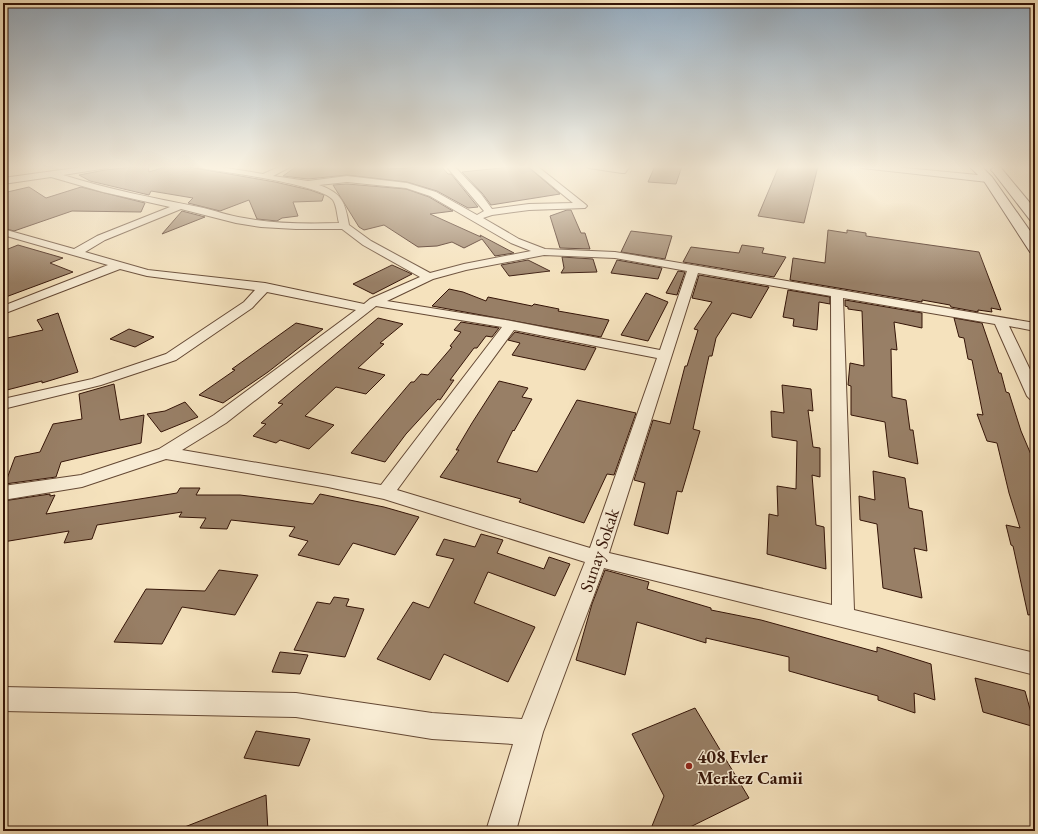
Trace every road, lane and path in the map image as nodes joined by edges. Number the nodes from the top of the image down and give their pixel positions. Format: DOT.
graph roads {
  1 [pos="170,205"];
  2 [pos="341,205"];
  3 [pos="452,205"];
  4 [pos="485,205"];
  5 [pos="581,205"];
  6 [pos="1005,205"];
  7 [pos="1025,205"];
  8 [pos="180,207"];
  9 [pos="490,212"];
  10 [pos="1035,217"];
  11 [pos="476,219"];
  12 [pos="344,226"];
  13 [pos="3,232"];
  14 [pos="1035,249"];
  15 [pos="77,252"];
  16 [pos="544,252"];
  17 [pos="119,265"];
  18 [pos="694,268"];
  19 [pos="429,277"];
  20 [pos="265,287"];
  21 [pos="837,293"];
  22 [pos="370,305"];
  23 [pos="3,310"];
  24 [pos="1000,321"];
  25 [pos="511,325"];
  26 [pos="1035,327"];
  27 [pos="664,355"];
  28 [pos="1035,396"];
  29 [pos="3,404"];
  30 [pos="165,452"];
  31 [pos="3,493"];
  32 [pos="385,493"];
  33 [pos="597,558"];
  34 [pos="844,618"];
  35 [pos="1035,664"];
  36 [pos="3,699"];
  37 [pos="530,732"];
  38 [pos="501,831"];
  1 -- 8 [label="street"];
  2 -- 12 [label="street"];
  3 -- 11 [label="street"];
  4 -- 9 [label="street"];
  5 -- 9 [label="street"];
  6 -- 14 [label="main road"];
  7 -- 10 [label="main road"];
  8 -- 12 [label="street"];
  8 -- 15 [label="street"];
  9 -- 11 [label="street"];
  11 -- 16 [label="street"];
  12 -- 19 [label="street"];
  13 -- 15 [label="street"];
  15 -- 17 [label="street"];
  16 -- 18 [label="street"];
  16 -- 19 [label="street"];
  17 -- 20 [label="street"];
  17 -- 23 [label="street"];
  18 -- 21 [label="street"];
  18 -- 27 [label="street, Sunay Sokak"];
  19 -- 22 [label="street"];
  20 -- 22 [label="street"];
  20 -- 29 [label="street"];
  21 -- 24 [label="street"];
  21 -- 34 [label="street"];
  22 -- 25 [label="street"];
  22 -- 30 [label="street"];
  24 -- 26 [label="street"];
  24 -- 28 [label="street"];
  25 -- 27 [label="street"];
  25 -- 32 [label="street"];
  27 -- 33 [label="street, Sunay Sokak"];
  30 -- 31 [label="street"];
  30 -- 32 [label="street"];
  32 -- 33 [label="street"];
  33 -- 34 [label="street"];
  33 -- 37 [label="street, Sunay Sokak"];
  34 -- 35 [label="street"];
  36 -- 37 [label="street"];
  37 -- 38 [label="street, Sunay Sokak"];
}
